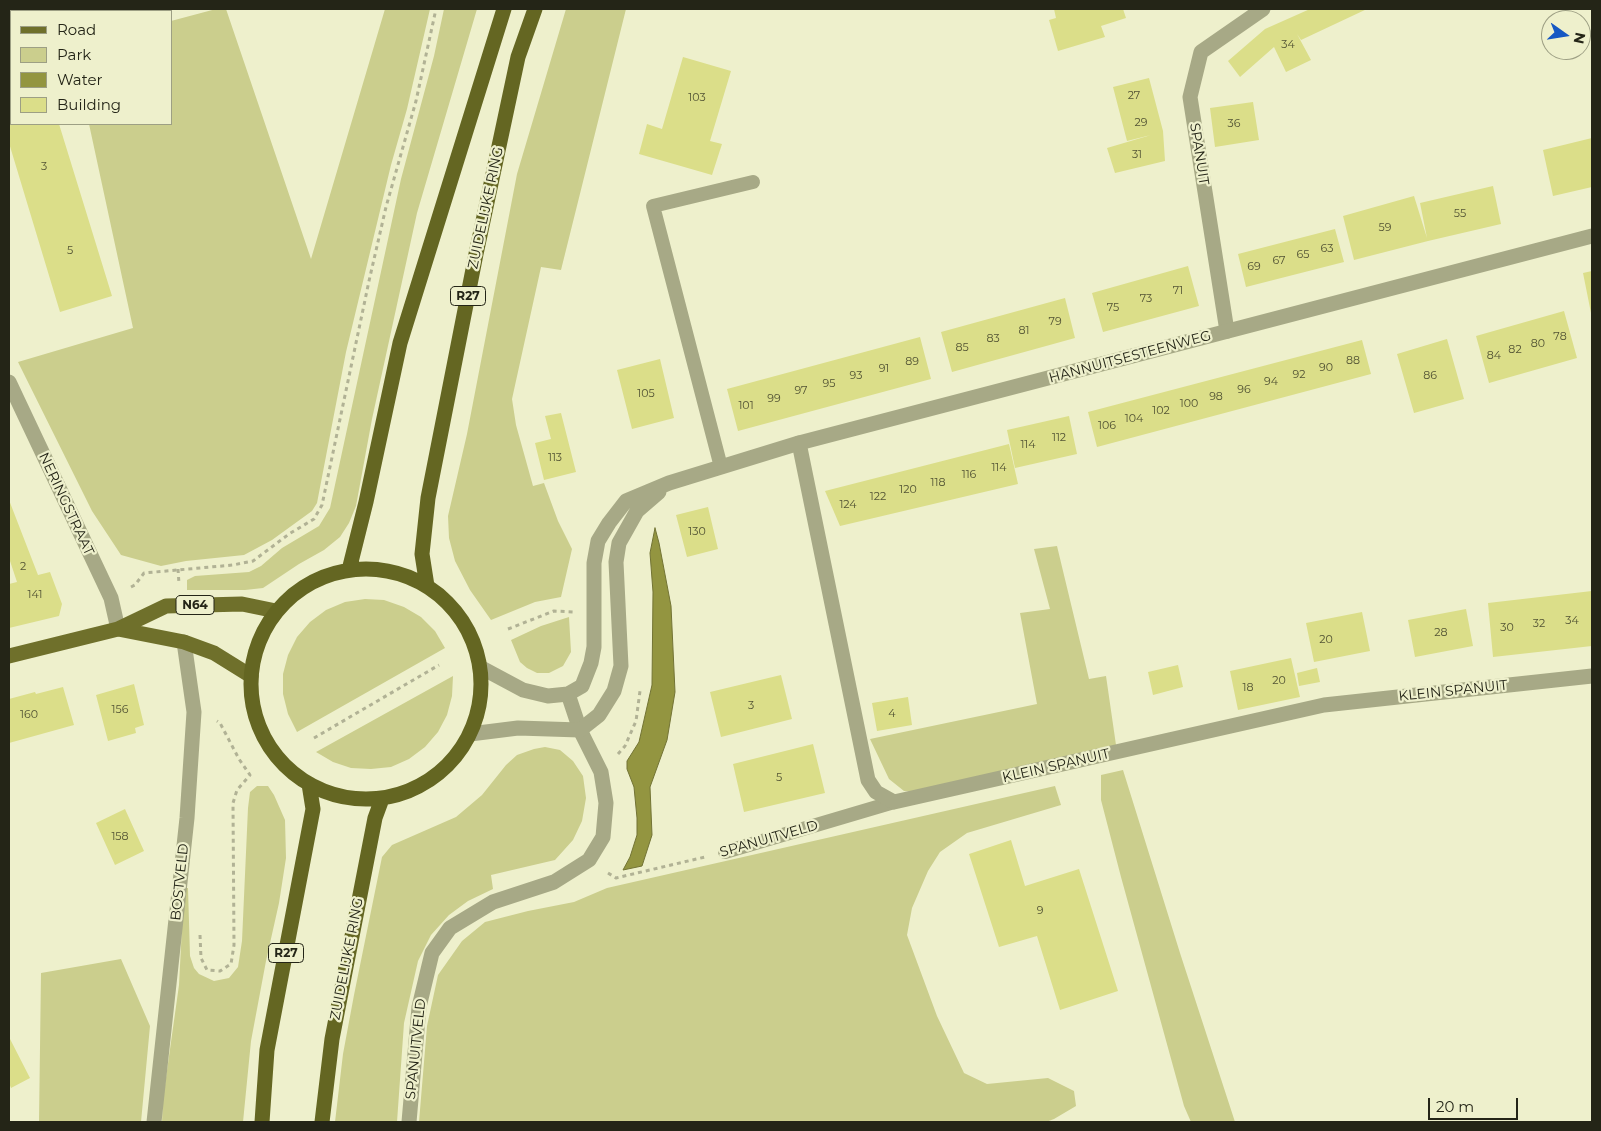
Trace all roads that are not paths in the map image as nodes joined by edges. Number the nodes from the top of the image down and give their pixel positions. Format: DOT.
graph roads {
  1 [pos="504,9"];
  2 [pos="535,9"];
  3 [pos="1263,9"];
  4 [pos="753,182"];
  5 [pos="1592,236"];
  6 [pos="1227,332"];
  7 [pos="9,382"];
  8 [pos="799,443"];
  9 [pos="721,467"];
  10 [pos="669,483"];
  11 [pos="349,570"];
  12 [pos="427,586"];
  13 [pos="276,611"];
  14 [pos="118,629"];
  15 [pos="184,642"];
  16 [pos="9,656"];
  17 [pos="480,667"];
  18 [pos="251,676"];
  19 [pos="1592,676"];
  20 [pos="568,694"];
  21 [pos="580,730"];
  22 [pos="470,734"];
  23 [pos="309,784"];
  24 [pos="382,799"];
  25 [pos="894,802"];
  26 [pos="726,852"];
  27 [pos="154,1122"];
  28 [pos="262,1122"];
  29 [pos="322,1122"];
  30 [pos="408,1122"];
  1 -- 11 [label="highway"];
  2 -- 12 [label="highway, ZUIDELIJKE RING / R27"];
  3 -- 6 [label="street, SPANUIT"];
  4 -- 9 [label="lane"];
  5 -- 6 [label="street, HANNUITSESTEENWEG"];
  6 -- 8 [label="street, HANNUITSESTEENWEG"];
  7 -- 14 [label="street, NERINGSTRAAT"];
  8 -- 9 [label="street, HANNUITSESTEENWEG"];
  8 -- 25 [label="street"];
  9 -- 10 [label="street, HANNUITSESTEENWEG"];
  10 -- 20 [label="street, HANNUITSESTEENWEG"];
  10 -- 21 [label="street, HANNUITSESTEENWEG"];
  11 -- 12 [label="highway"];
  11 -- 13 [label="highway"];
  12 -- 17 [label="highway"];
  13 -- 14 [label="main road, N64"];
  13 -- 18 [label="highway"];
  14 -- 15 [label="main road, N64"];
  14 -- 16 [label="main road, N64"];
  15 -- 18 [label="main road, N64"];
  15 -- 27 [label="street, BOSTVELD"];
  17 -- 20 [label="street"];
  17 -- 22 [label="highway"];
  18 -- 23 [label="highway"];
  19 -- 25 [label="street, KLEIN SPANUIT"];
  20 -- 21 [label="street, SPANUITVELD"];
  21 -- 22 [label="street"];
  21 -- 30 [label="street, SPANUITVELD"];
  22 -- 24 [label="highway"];
  23 -- 24 [label="highway"];
  23 -- 28 [label="highway, R27"];
  24 -- 29 [label="highway, ZUIDELIJKE RING"];
  25 -- 26 [label="lane, SPANUITVELD"];
}
